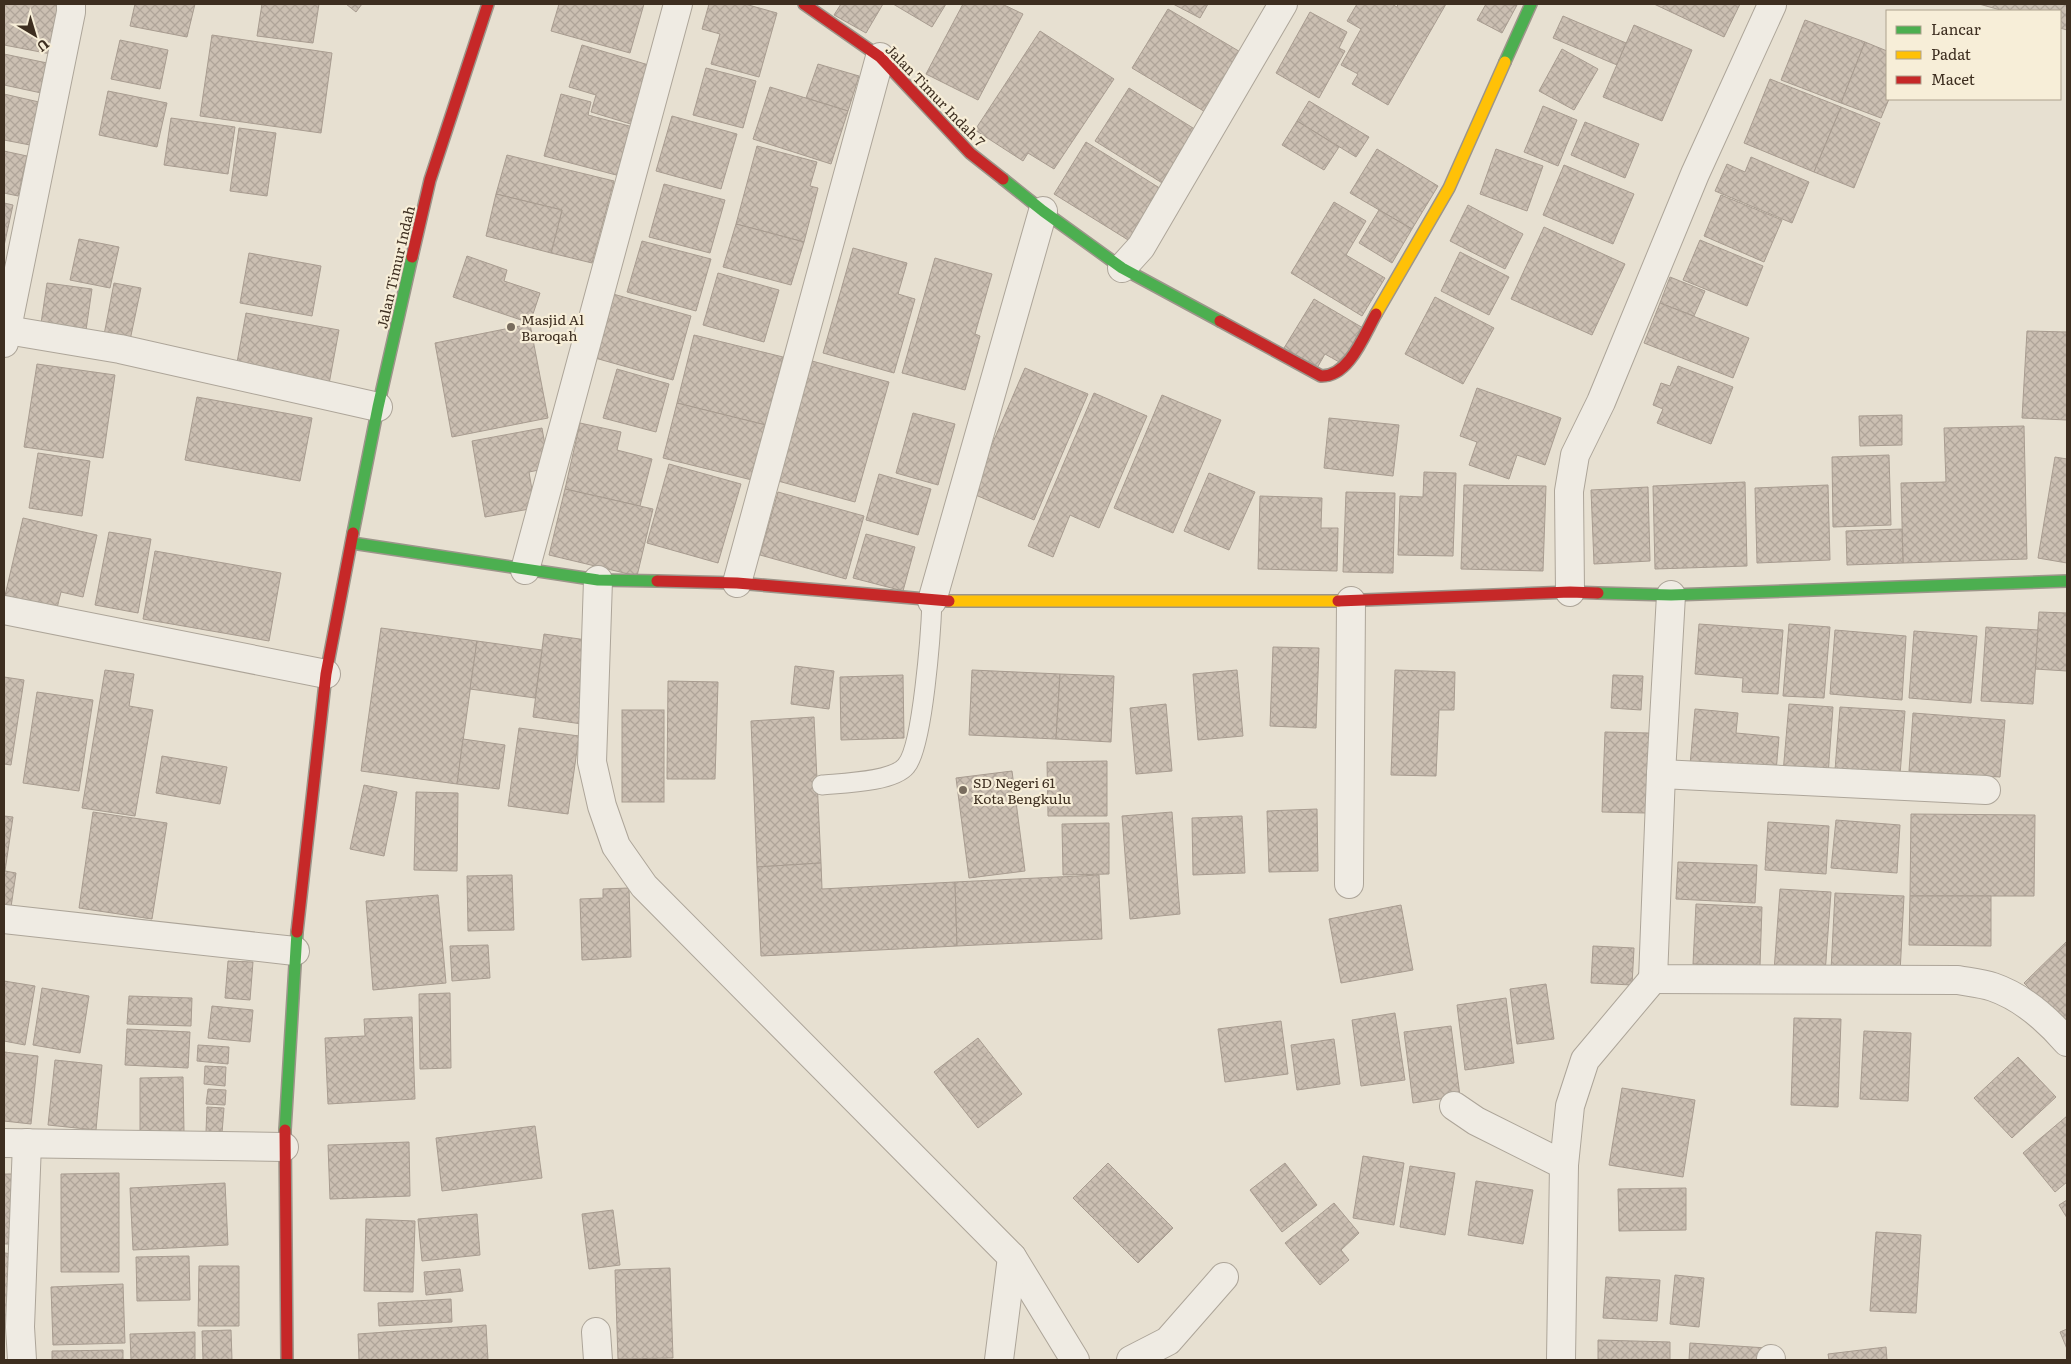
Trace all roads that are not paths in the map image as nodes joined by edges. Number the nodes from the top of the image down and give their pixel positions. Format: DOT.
graph roads {
  1 [pos="71,4"];
  2 [pos="488,4"];
  3 [pos="678,4"];
  4 [pos="804,4"];
  5 [pos="1283,4"];
  6 [pos="1531,4"];
  7 [pos="1772,5"];
  8 [pos="880,57"];
  9 [pos="1043,211"];
  10 [pos="1122,268"];
  11 [pos="5,337"];
  12 [pos="378,407"];
  13 [pos="352,543"];
  14 [pos="525,570"];
  15 [pos="598,580"];
  16 [pos="2067,581"];
  17 [pos="737,583"];
  18 [pos="1570,592"];
  19 [pos="1671,595"];
  20 [pos="932,601"];
  21 [pos="1352,601"];
  22 [pos="4,610"];
  23 [pos="326,674"];
  24 [pos="1661,774"];
  25 [pos="822,785"];
  26 [pos="1986,790"];
  27 [pos="1349,884"];
  28 [pos="4,919"];
  29 [pos="295,951"];
  30 [pos="1653,979"];
  31 [pos="2067,1042"];
  32 [pos="1454,1106"];
  33 [pos="15,1143"];
  34 [pos="284,1147"];
  35 [pos="1564,1165"];
  36 [pos="1012,1257"];
  37 [pos="1224,1277"];
  38 [pos="12,1327"];
  39 [pos="596,1332"];
  40 [pos="1081,1358"];
  41 [pos="22,1360"];
  42 [pos="287,1360"];
  43 [pos="598,1360"];
  44 [pos="1000,1360"];
  45 [pos="1131,1360"];
  46 [pos="1560,1360"];
  1 -- 11 [label="street"];
  2 -- 12 [label="street, Jalan Timur Indah"];
  3 -- 14 [label="street"];
  4 -- 8 [label="street, Jalan Timur Indah 7"];
  5 -- 10 [label="street"];
  6 -- 10 [label="street, Jalan Timur Indah 7"];
  7 -- 18 [label="street"];
  8 -- 9 [label="street, Jalan Timur Indah 7"];
  8 -- 17 [label="street"];
  9 -- 10 [label="street, Jalan Timur Indah 7"];
  9 -- 20 [label="street"];
  11 -- 12 [label="street"];
  12 -- 13 [label="street, Jalan Timur Indah"];
  13 -- 14 [label="street"];
  13 -- 23 [label="street, Jalan Timur Indah"];
  14 -- 15 [label="street"];
  15 -- 17 [label="street"];
  15 -- 36 [label="street"];
  16 -- 19 [label="street"];
  17 -- 20 [label="street"];
  18 -- 19 [label="street"];
  18 -- 21 [label="street"];
  19 -- 24 [label="street"];
  20 -- 21 [label="street"];
  20 -- 25 [label="lane"];
  21 -- 27 [label="street"];
  22 -- 23 [label="street"];
  23 -- 29 [label="street, Jalan Timur Indah"];
  24 -- 26 [label="street"];
  24 -- 30 [label="street"];
  28 -- 29 [label="street"];
  29 -- 34 [label="street, Jalan Timur Indah"];
  30 -- 31 [label="street"];
  30 -- 35 [label="street"];
  32 -- 35 [label="street"];
  33 -- 34 [label="street"];
  33 -- 38 [label="street"];
  34 -- 42 [label="street, Jalan Timur Indah"];
  35 -- 46 [label="street"];
  36 -- 40 [label="street"];
  36 -- 44 [label="street"];
  37 -- 45 [label="street"];
  38 -- 41 [label="street"];
  39 -- 43 [label="street"];
}
